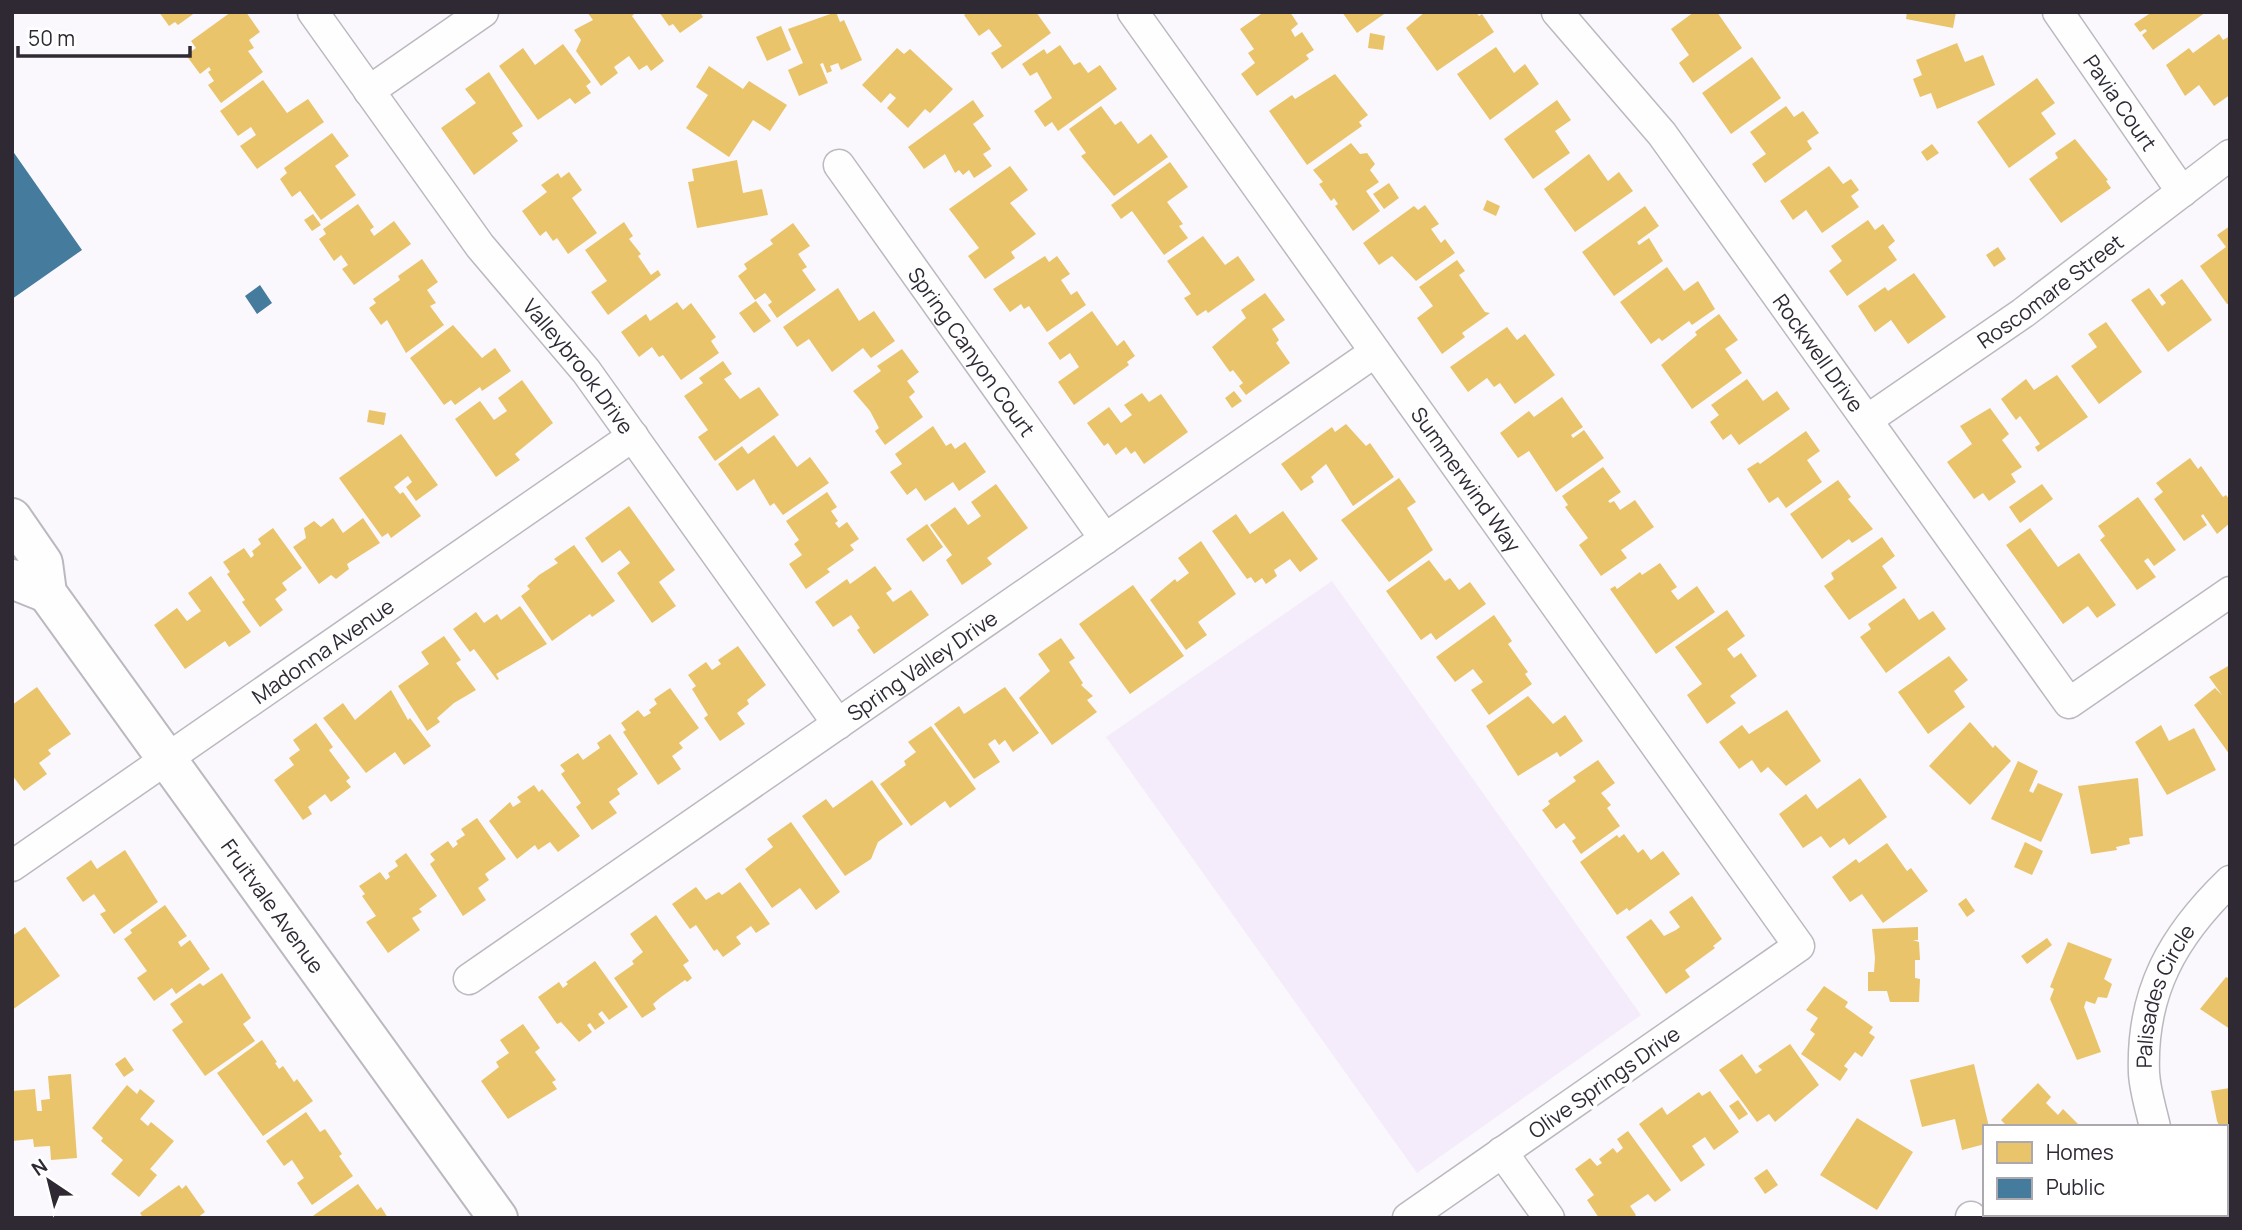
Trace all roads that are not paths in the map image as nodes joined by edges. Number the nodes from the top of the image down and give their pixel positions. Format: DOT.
graph roads {
  1 [pos="313,12"];
  2 [pos="484,12"];
  3 [pos="1133,12"];
  4 [pos="1557,12"];
  5 [pos="2058,12"];
  6 [pos="369,91"];
  7 [pos="2230,155"];
  8 [pos="839,165"];
  9 [pos="2182,191"];
  10 [pos="1375,352"];
  11 [pos="1867,420"];
  12 [pos="633,436"];
  13 [pos="12,518"];
  14 [pos="1105,539"];
  15 [pos="29,586"];
  16 [pos="2230,592"];
  17 [pos="838,724"];
  18 [pos="169,758"];
  19 [pos="12,866"];
  20 [pos="2230,881"];
  21 [pos="1800,946"];
  22 [pos="469,979"];
  23 [pos="2155,1125"];
  24 [pos="1502,1152"];
  25 [pos="498,1218"];
  26 [pos="1408,1218"];
  27 [pos="1549,1218"];
  1 -- 6 [label="street, Valleybrook Drive"];
  2 -- 6 [label="street"];
  3 -- 10 [label="street, Summerwind Way"];
  4 -- 11 [label="street, Rockwell Drive"];
  5 -- 9 [label="street, Pavia Court"];
  6 -- 12 [label="street, Valleybrook Drive"];
  7 -- 9 [label="street, Roscomare Street"];
  8 -- 14 [label="street, Spring Canyon Court"];
  9 -- 11 [label="street, Roscomare Street"];
  10 -- 14 [label="street, Spring Valley Drive"];
  10 -- 21 [label="street, Summerwind Way"];
  11 -- 16 [label="street, Rockwell Drive"];
  12 -- 17 [label="street, Valleybrook Drive"];
  12 -- 18 [label="street, Madonna Avenue"];
  13 -- 15 [label="main road, Fruitvale Avenue"];
  14 -- 17 [label="street, Spring Valley Drive"];
  15 -- 18 [label="main road, Fruitvale Avenue"];
  17 -- 22 [label="street, Spring Valley Drive"];
  18 -- 19 [label="street, Madonna Avenue"];
  18 -- 25 [label="main road, Fruitvale Avenue"];
  20 -- 23 [label="street, Palisades Circle"];
  21 -- 24 [label="street, Olive Springs Drive"];
  24 -- 26 [label="street, Olive Springs Drive"];
  24 -- 27 [label="street"];
}
